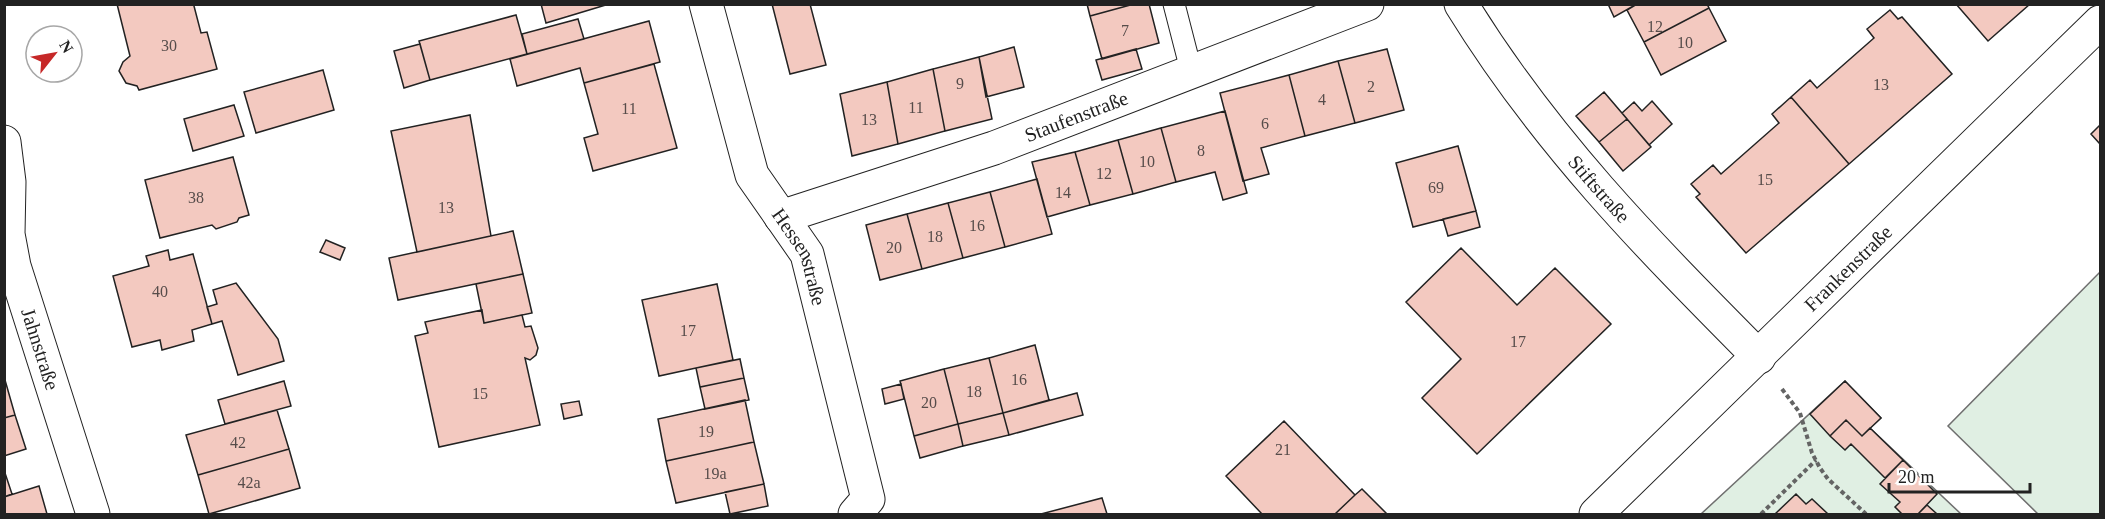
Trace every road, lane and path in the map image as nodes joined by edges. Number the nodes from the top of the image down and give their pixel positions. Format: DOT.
graph roads {
  1 [pos="706,4"];
  2 [pos="1174,4"];
  3 [pos="1367,4"];
  4 [pos="1461,4"];
  5 [pos="2100,22"];
  6 [pos="1192,74"];
  7 [pos="4,142"];
  8 [pos="781,217"];
  9 [pos="1759,357"];
  10 [pos="1816,460"];
  11 [pos="93,514"];
  12 [pos="855,514"];
  13 [pos="1596,514"];
  14 [pos="1761,514"];
  15 [pos="1866,514"];
  1 -- 8 [label="street, Hessenstraße"];
  2 -- 6 [label="lane"];
  3 -- 6 [label="street, Staufenstraße"];
  4 -- 9 [label="street, Stiftstraße"];
  5 -- 9 [label="street, Frankenstraße"];
  6 -- 8 [label="street, Staufenstraße"];
  7 -- 11 [label="street, Jahnstraße"];
  8 -- 12 [label="street, Hessenstraße"];
  9 -- 10 [label="path"];
  9 -- 13 [label="street, Frankenstraße"];
  10 -- 14 [label="path"];
  10 -- 15 [label="path"];
}
